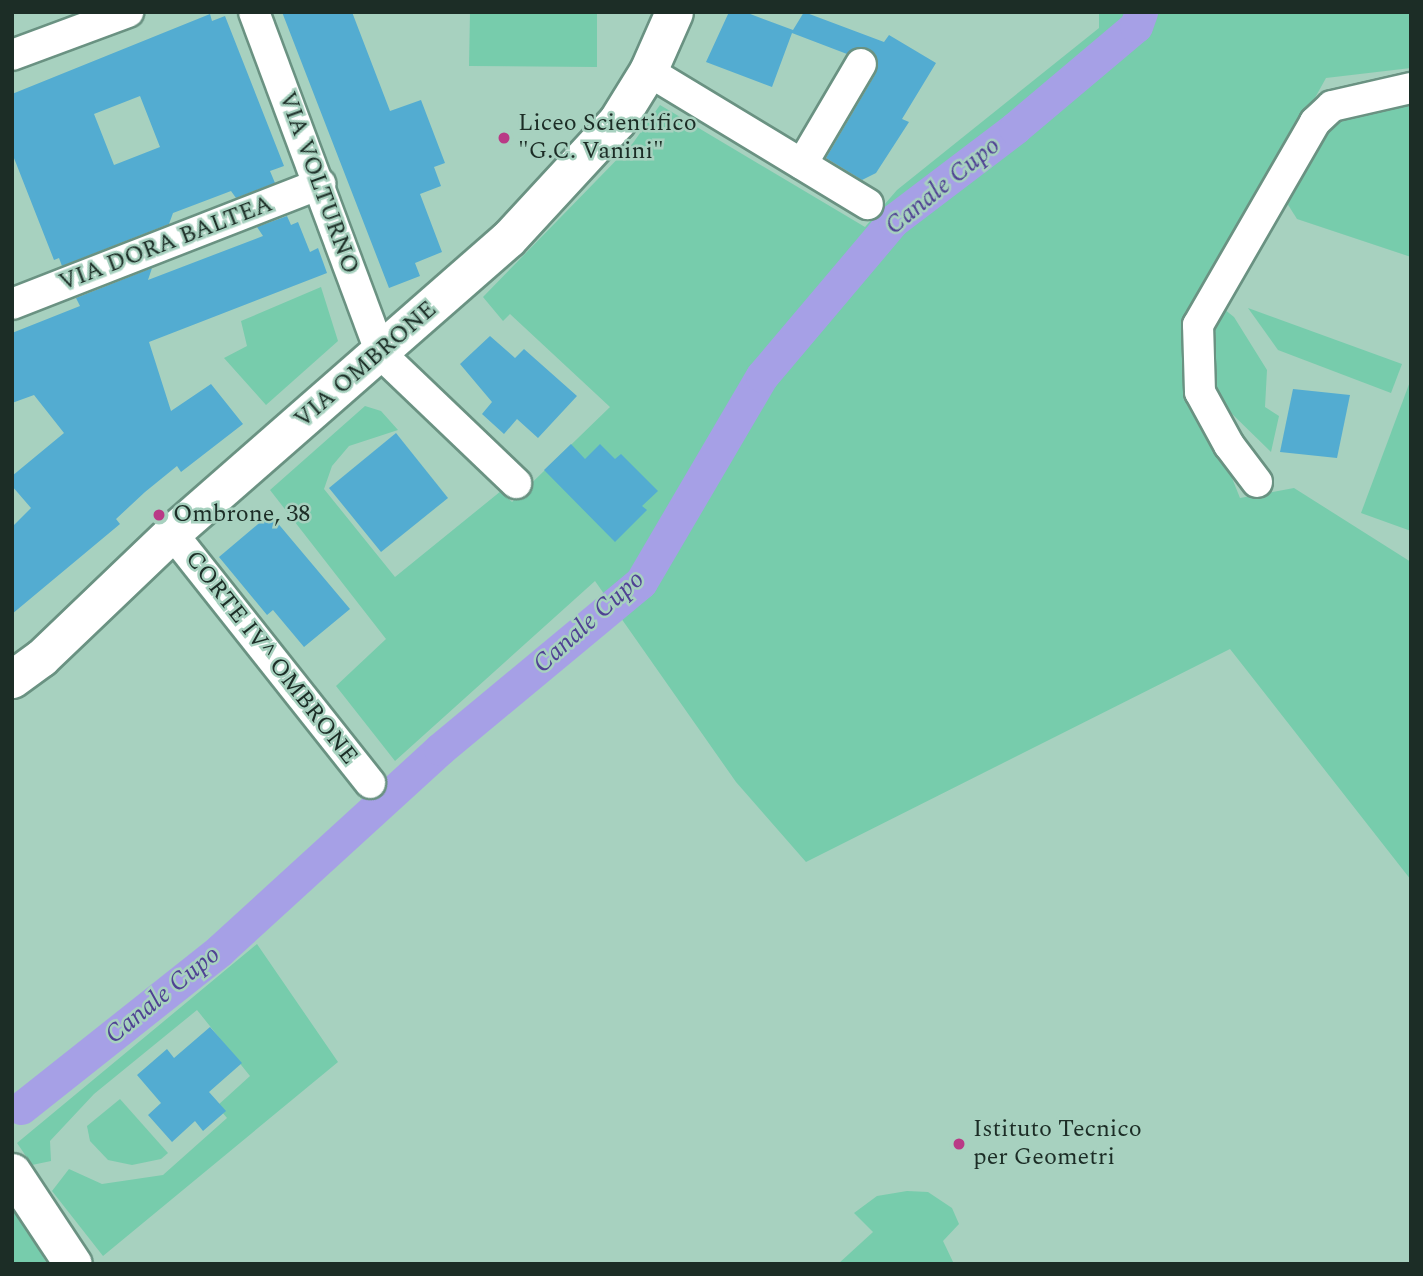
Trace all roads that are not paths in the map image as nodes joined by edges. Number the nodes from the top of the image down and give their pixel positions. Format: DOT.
graph roads {
  1 [pos="128,12"];
  2 [pos="254,12"];
  3 [pos="674,12"];
  4 [pos="12,55"];
  5 [pos="861,64"];
  6 [pos="648,71"];
  7 [pos="1411,88"];
  8 [pos="802,164"];
  9 [pos="320,184"];
  10 [pos="868,204"];
  11 [pos="12,304"];
  12 [pos="381,354"];
  13 [pos="1257,482"];
  14 [pos="516,483"];
  15 [pos="172,533"];
  16 [pos="12,679"];
  17 [pos="370,783"];
  18 [pos="12,1172"];
  19 [pos="73,1264"];
  1 -- 4 [label="street"];
  2 -- 9 [label="street, VIA VOLTURNO"];
  3 -- 6 [label="street, VIA OMBRONE"];
  5 -- 8 [label="street"];
  6 -- 8 [label="street"];
  6 -- 12 [label="street, VIA OMBRONE"];
  7 -- 13 [label="street"];
  8 -- 10 [label="street"];
  9 -- 11 [label="street, VIA DORA BALTEA"];
  9 -- 12 [label="street, VIA VOLTURNO"];
  12 -- 14 [label="street"];
  12 -- 15 [label="street, VIA OMBRONE"];
  15 -- 16 [label="street, VIA OMBRONE"];
  15 -- 17 [label="street, CORTE IV^ OMBRONE"];
  18 -- 19 [label="street"];
}
